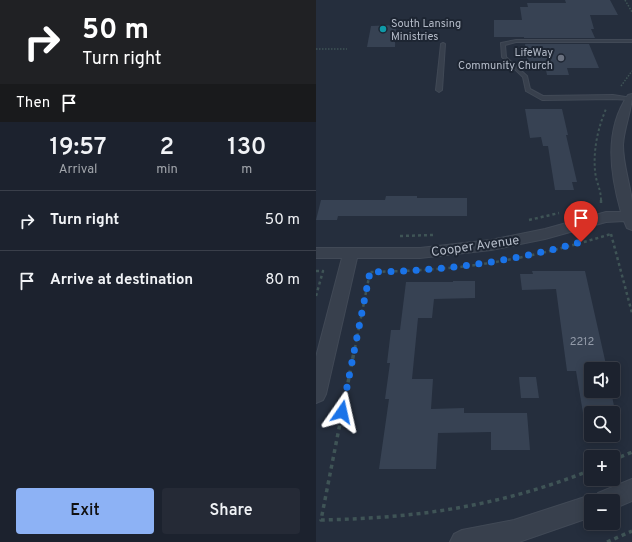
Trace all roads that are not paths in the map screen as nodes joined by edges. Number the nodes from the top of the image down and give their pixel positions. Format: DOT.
graph roads {
  1 [pos="632,42"];
  2 [pos="442,44"];
  3 [pos="439,90"];
  4 [pos="632,93"];
  5 [pos="631,219"];
  6 [pos="316,253"];
  7 [pos="351,253"];
  8 [pos="316,394"];
  9 [pos="632,490"];
  10 [pos="620,495"];
  11 [pos="584,508"];
  12 [pos="462,542"];
  1 -- 4 [label="lane"];
  2 -- 3 [label="lane"];
  4 -- 5 [label="street"];
  5 -- 7 [label="street, Cooper Avenue"];
  6 -- 7 [label="street, Cooper Avenue"];
  7 -- 8 [label="street"];
  9 -- 10 [label="street"];
  11 -- 12 [label="street"];
}
